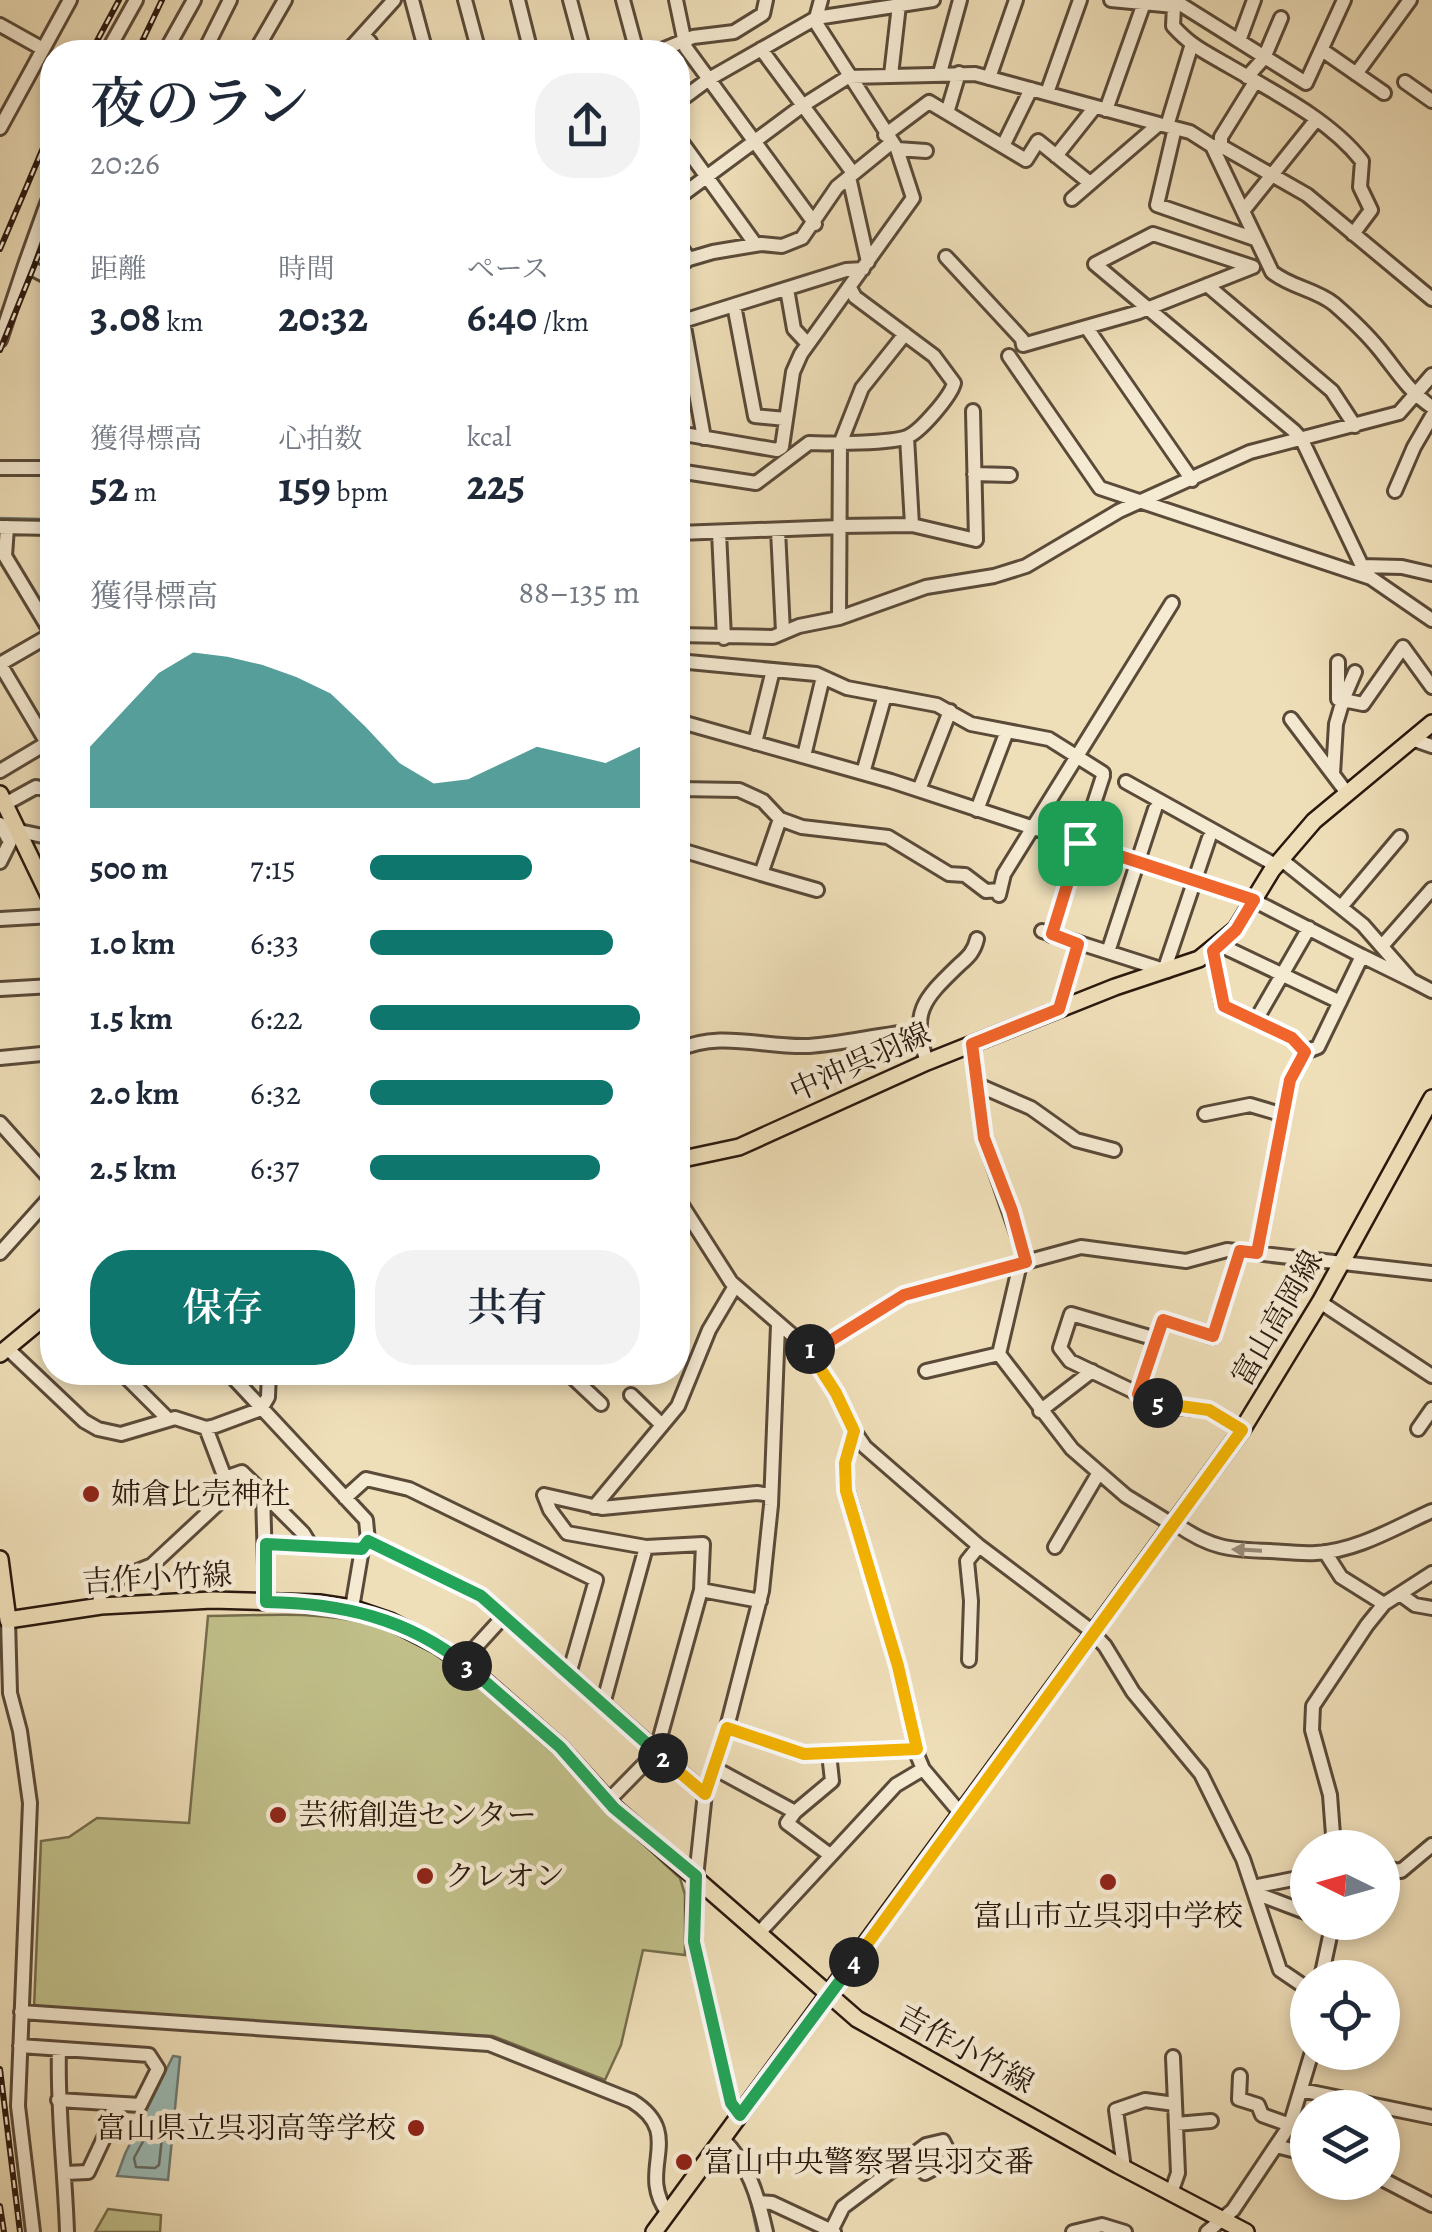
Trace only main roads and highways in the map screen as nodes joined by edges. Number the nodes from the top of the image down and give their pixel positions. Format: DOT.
graph roads {
  1 [pos="1432,723"];
  2 [pos="3,799"];
  3 [pos="40,879"];
  4 [pos="1432,1098"];
  5 [pos="690,1157"];
  6 [pos="40,1321"];
  7 [pos="4,1351"];
  8 [pos="0,1559"];
  9 [pos="829,1996"];
  10 [pos="654,2232"];
  11 [pos="1246,2232"];
  1 -- 5 [label="main road, 中沖呉羽線"];
  2 -- 3 [label="main road"];
  4 -- 9 [label="main road, 富山高岡線"];
  6 -- 7 [label="main road"];
  8 -- 9 [label="main road, 吉作小竹線"];
  9 -- 10 [label="main road, 富山高岡線"];
  9 -- 11 [label="main road, 吉作小竹線"];
}
